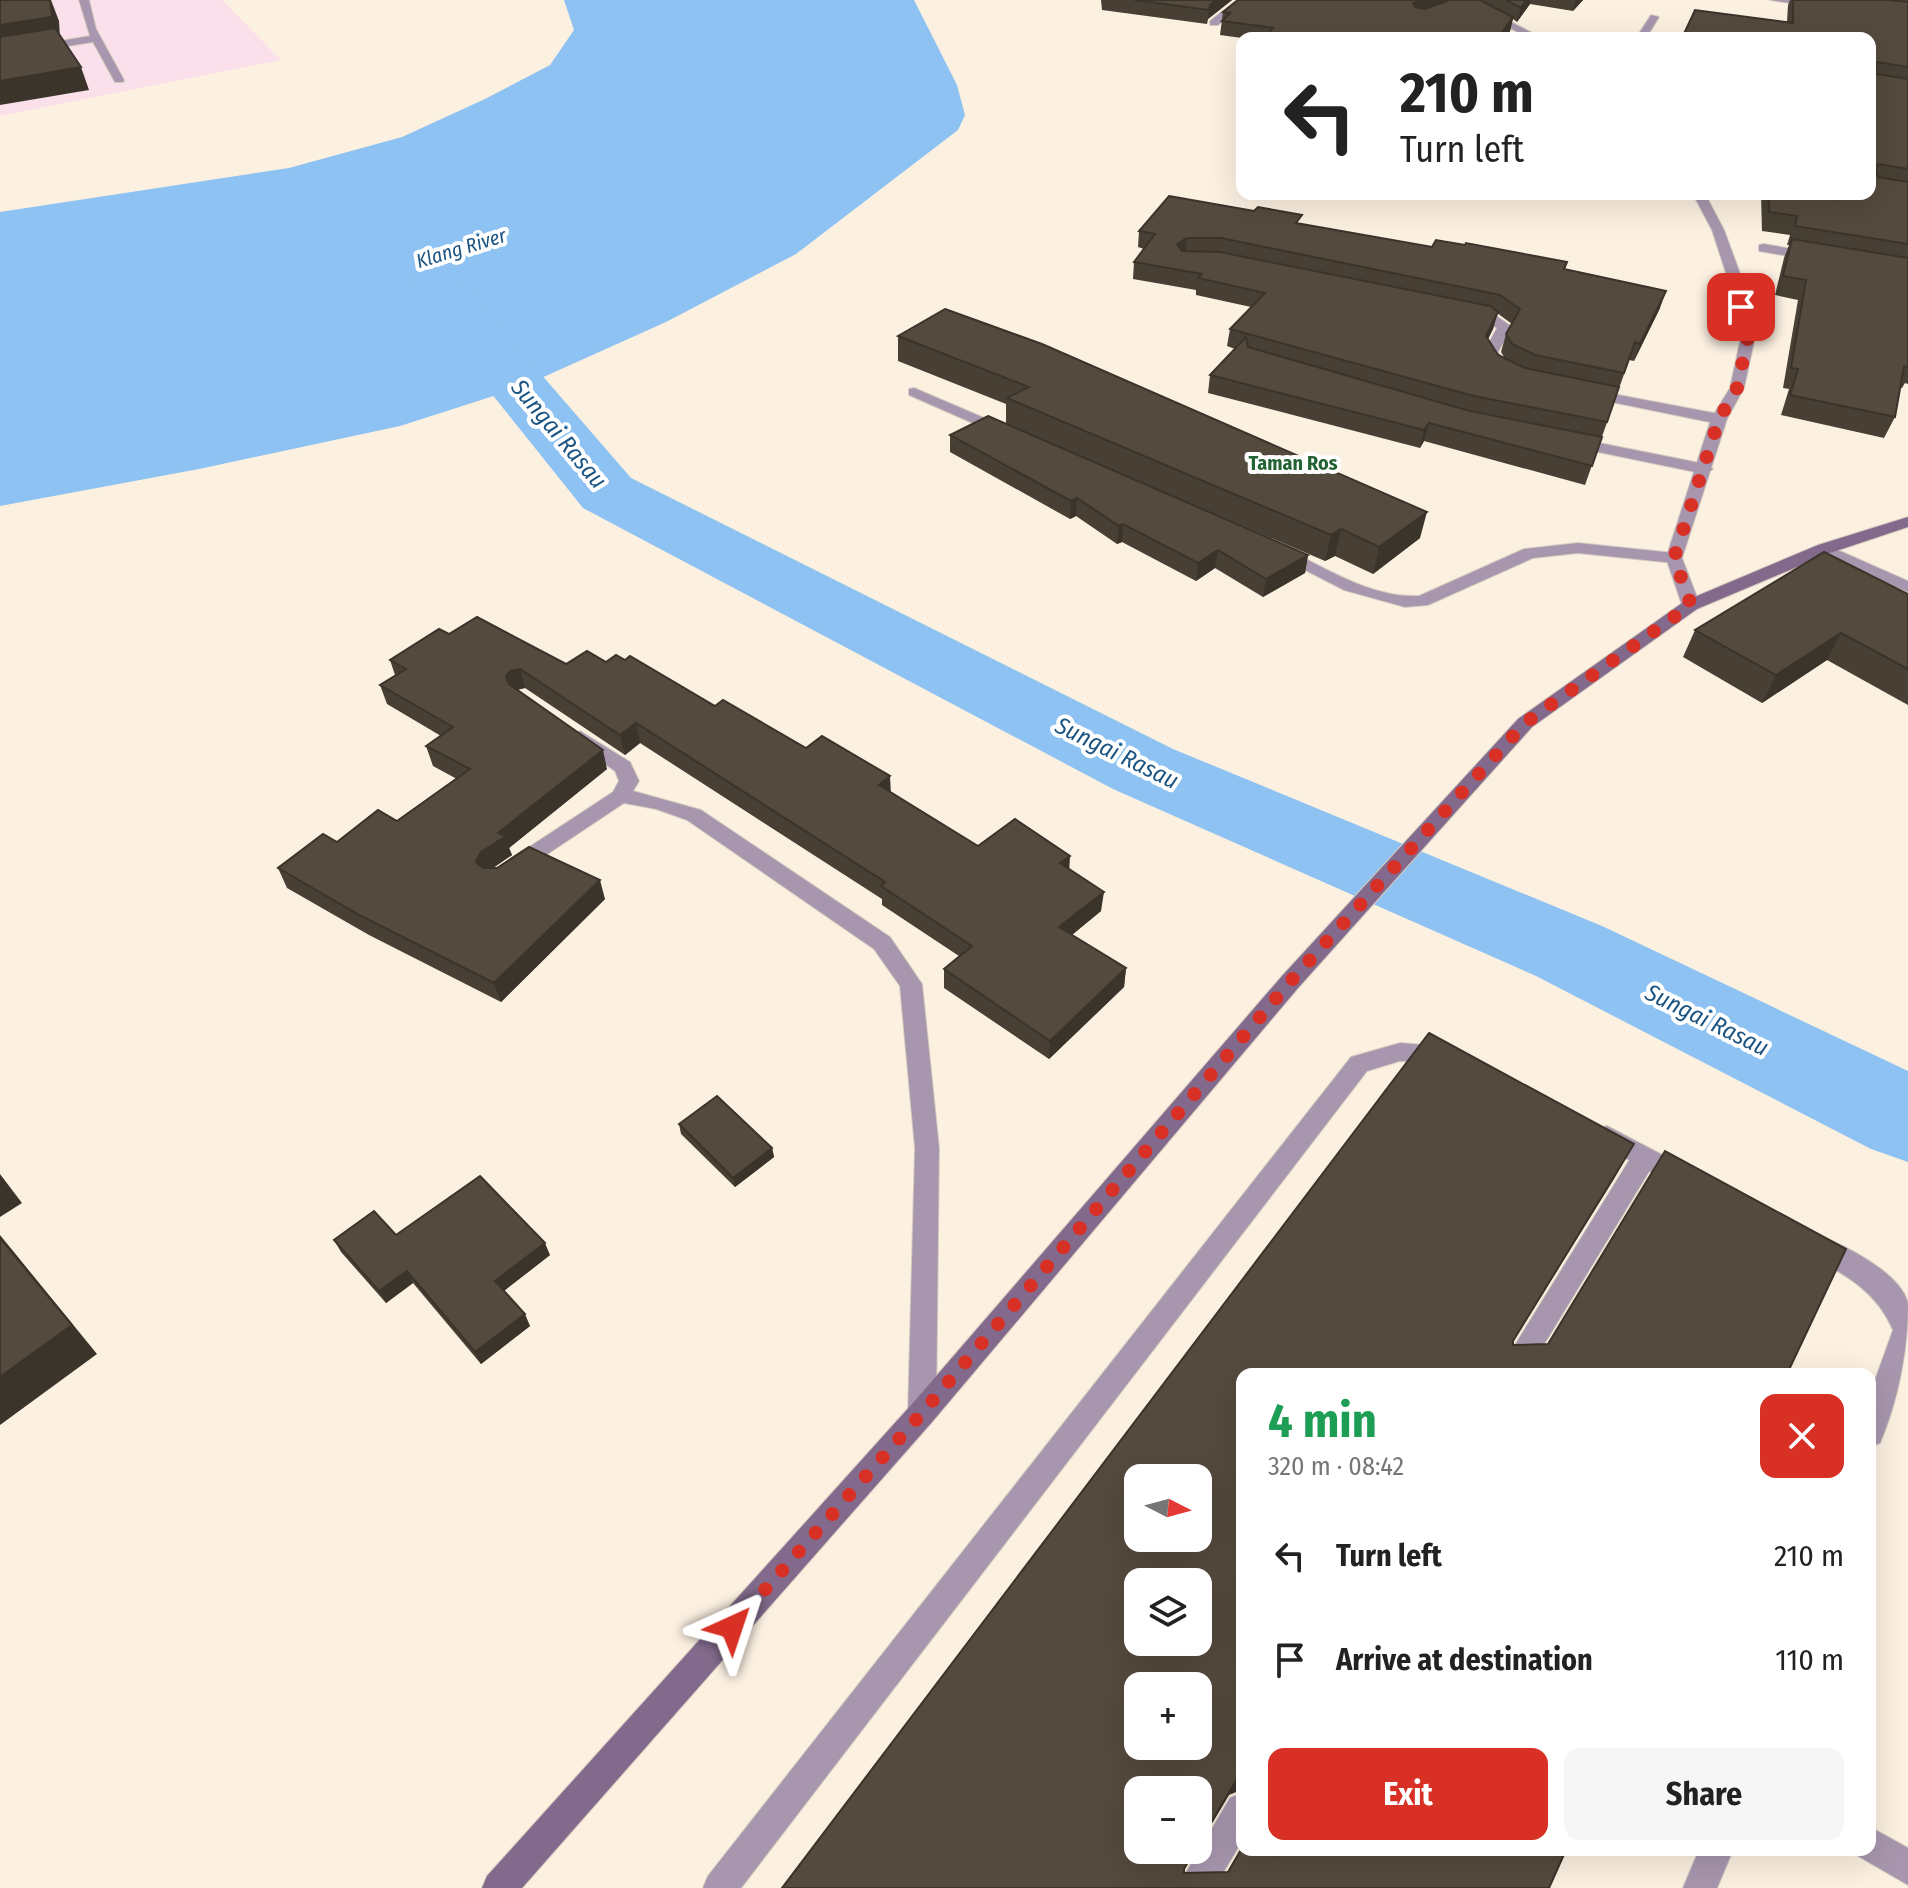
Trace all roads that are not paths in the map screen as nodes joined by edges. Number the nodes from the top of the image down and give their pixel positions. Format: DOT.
graph roads {
  1 [pos="84,0"];
  2 [pos="1243,0"];
  3 [pos="1775,0"];
  4 [pos="1462,3"];
  5 [pos="1834,6"];
  6 [pos="1654,17"];
  7 [pos="1214,23"];
  8 [pos="1524,32"];
  9 [pos="1645,32"];
  10 [pos="96,38"];
  11 [pos="0,54"];
  12 [pos="119,80"];
  13 [pos="1702,200"];
  14 [pos="1764,248"];
  15 [pos="1836,260"];
  16 [pos="1444,309"];
  17 [pos="1512,374"];
  18 [pos="1570,389"];
  19 [pos="914,392"];
  20 [pos="1719,419"];
  21 [pos="1017,437"];
  22 [pos="1555,439"];
  23 [pos="1705,469"];
  24 [pos="1908,522"];
  25 [pos="1265,547"];
  26 [pos="1824,549"];
  27 [pos="1674,558"];
  28 [pos="1908,587"];
  29 [pos="1691,605"];
  30 [pos="561,723"];
  31 [pos="621,796"];
  32 [pos="496,879"];
  33 [pos="1469,1061"];
  34 [pos="1591,1127"];
  35 [pos="1644,1158"];
  36 [pos="1712,1193"];
  37 [pos="1793,1234"];
  38 [pos="1902,1366"];
  39 [pos="1515,1368"];
  40 [pos="922,1413"];
  41 [pos="1876,1420"];
  42 [pos="1236,1820"];
  43 [pos="1876,1848"];
  44 [pos="1713,1856"];
  45 [pos="1908,1868"];
  46 [pos="499,1888"];
  47 [pos="720,1888"];
  48 [pos="1194,1888"];
  49 [pos="1700,1888"];
  1 -- 10 [label="street"];
  2 -- 7 [label="street"];
  3 -- 5 [label="street"];
  4 -- 8 [label="street"];
  6 -- 9 [label="street"];
  10 -- 11 [label="street"];
  10 -- 12 [label="street"];
  13 -- 20 [label="street"];
  14 -- 15 [label="street"];
  16 -- 17 [label="street"];
  18 -- 20 [label="street"];
  19 -- 21 [label="street"];
  20 -- 23 [label="street"];
  22 -- 23 [label="street"];
  23 -- 27 [label="street"];
  24 -- 26 [label="main road"];
  25 -- 27 [label="street"];
  26 -- 28 [label="street"];
  26 -- 29 [label="main road"];
  27 -- 29 [label="street"];
  29 -- 40 [label="main road"];
  30 -- 31 [label="street"];
  31 -- 32 [label="street"];
  31 -- 40 [label="street"];
  33 -- 47 [label="street"];
  34 -- 35 [label="street"];
  35 -- 36 [label="street"];
  35 -- 39 [label="street"];
  37 -- 38 [label="street"];
  38 -- 41 [label="street"];
  40 -- 46 [label="main road"];
  42 -- 48 [label="street"];
  43 -- 45 [label="street"];
  44 -- 49 [label="street"];
}
